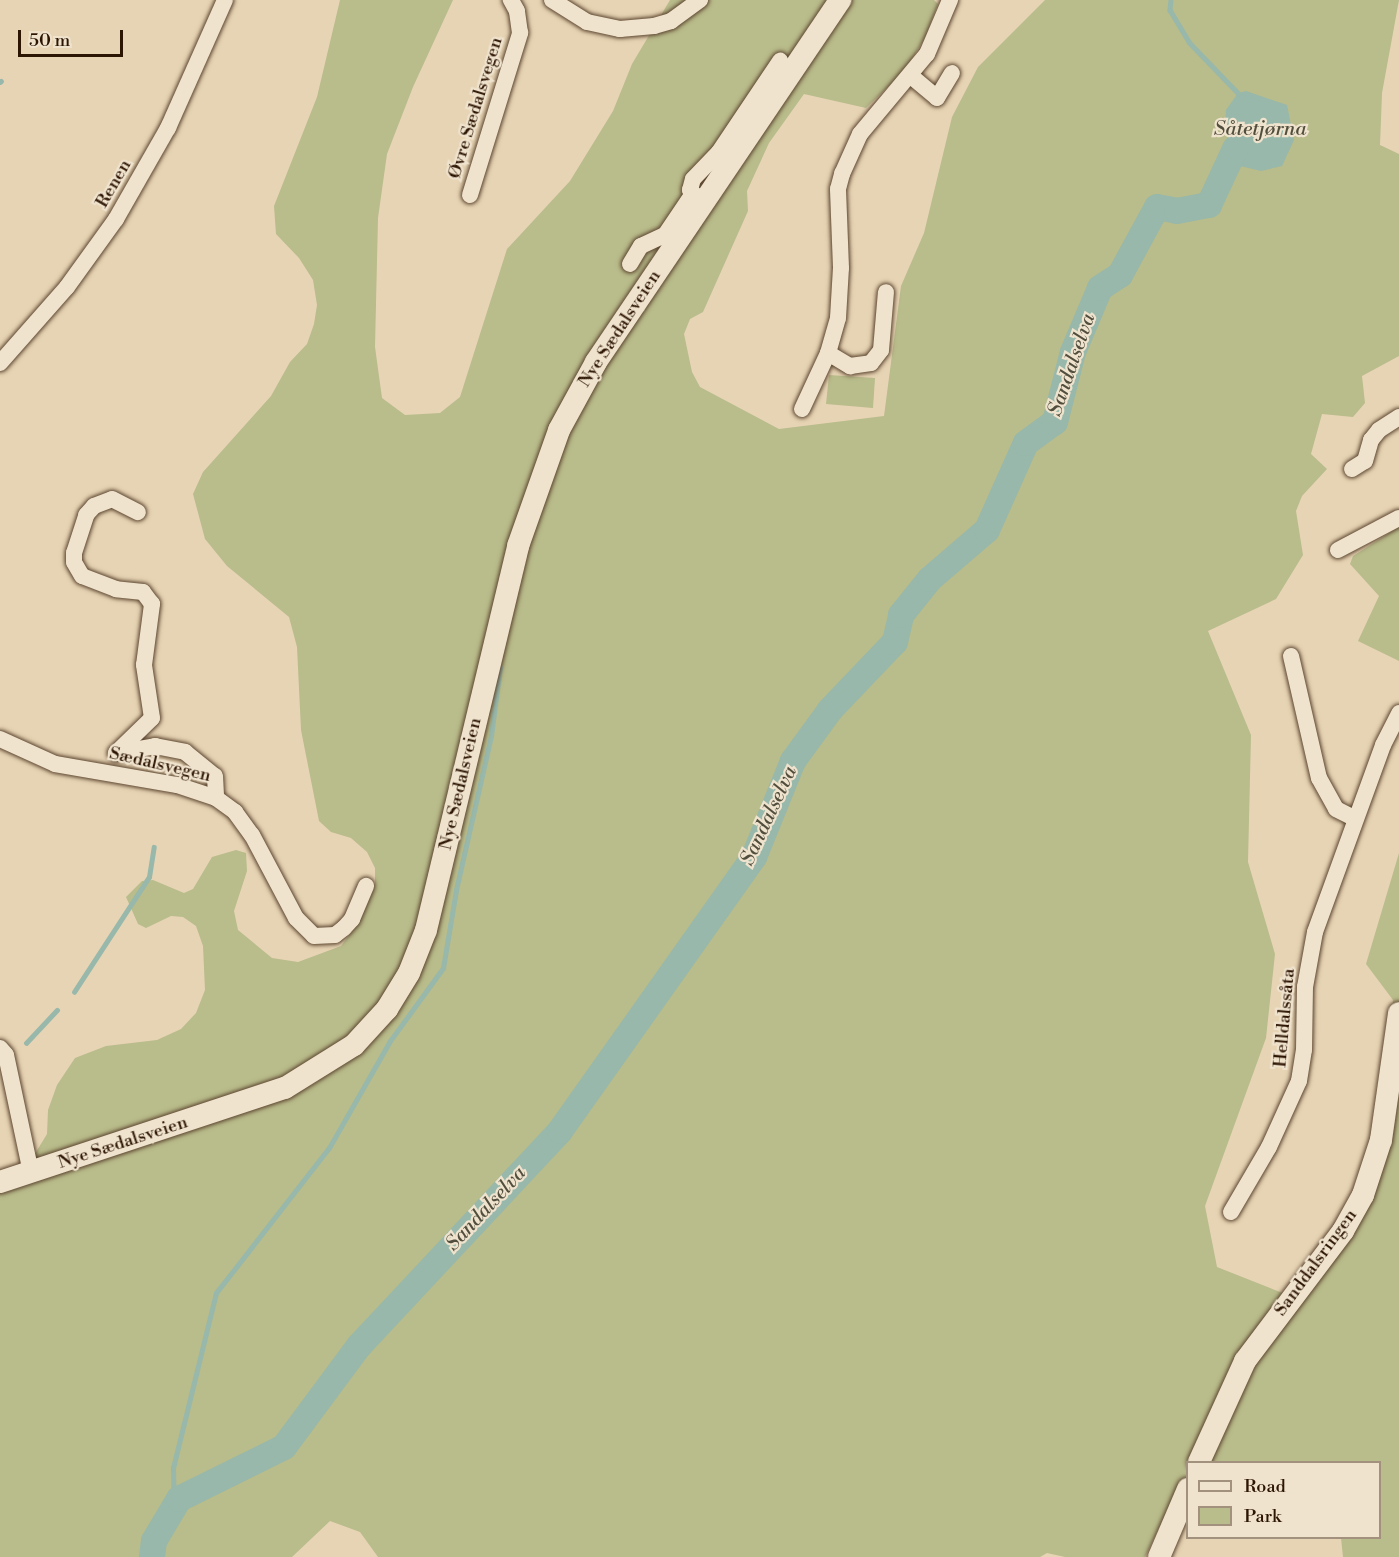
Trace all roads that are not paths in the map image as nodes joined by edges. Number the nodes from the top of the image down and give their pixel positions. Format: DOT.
graph roads {
  1 [pos="225,0"];
  2 [pos="511,0"];
  3 [pos="552,0"];
  4 [pos="700,0"];
  5 [pos="840,0"];
  6 [pos="950,0"];
  7 [pos="780,61"];
  8 [pos="952,73"];
  9 [pos="910,76"];
  10 [pos="470,195"];
  11 [pos="697,198"];
  12 [pos="630,264"];
  13 [pos="885,292"];
  14 [pos="828,353"];
  15 [pos="0,363"];
  16 [pos="802,409"];
  17 [pos="1399,417"];
  18 [pos="1352,469"];
  19 [pos="138,512"];
  20 [pos="1399,518"];
  21 [pos="1338,550"];
  22 [pos="1291,656"];
  23 [pos="1399,713"];
  24 [pos="0,739"];
  25 [pos="116,753"];
  26 [pos="95,770"];
  27 [pos="216,798"];
  28 [pos="1356,819"];
  29 [pos="366,886"];
  30 [pos="1399,1013"];
  31 [pos="0,1048"];
  32 [pos="31,1173"];
  33 [pos="0,1182"];
  34 [pos="1232,1212"];
  35 [pos="1199,1461"];
  36 [pos="1186,1495"];
  37 [pos="1159,1557"];
  1 -- 15 [label="street, Renen"];
  2 -- 10 [label="street, Øvre Sædalsvegen"];
  3 -- 4 [label="street"];
  5 -- 11 [label="main road, Nye Sædalsveien"];
  6 -- 9 [label="street"];
  7 -- 11 [label="street, Nye Sædalsveien"];
  8 -- 9 [label="street"];
  9 -- 14 [label="street"];
  11 -- 12 [label="street, Nye Sædalsveien"];
  11 -- 32 [label="main road, Nye Sædalsveien"];
  13 -- 14 [label="street"];
  14 -- 16 [label="street"];
  17 -- 18 [label="street"];
  19 -- 25 [label="street"];
  20 -- 21 [label="street"];
  22 -- 28 [label="street"];
  23 -- 28 [label="street, Helldalssåta"];
  24 -- 26 [label="street, Sædalsvegen"];
  25 -- 26 [label="street, Sædalsvegen"];
  25 -- 27 [label="street, Sædalsvegen"];
  26 -- 27 [label="street, Sædalsvegen"];
  27 -- 29 [label="street, Sædalsvegen"];
  28 -- 34 [label="street, Helldalssåta"];
  30 -- 35 [label="main road, Sanddalsringen"];
  31 -- 32 [label="street"];
  32 -- 33 [label="main road, Nye Sædalsveien"];
  36 -- 37 [label="main road"];
}
